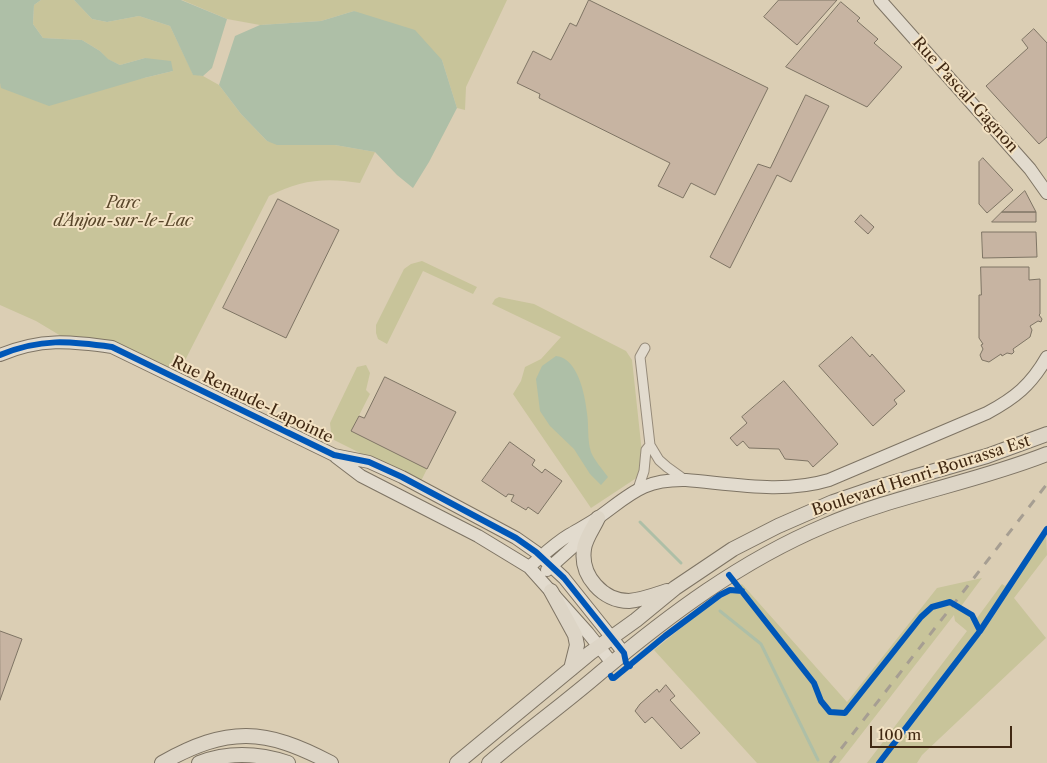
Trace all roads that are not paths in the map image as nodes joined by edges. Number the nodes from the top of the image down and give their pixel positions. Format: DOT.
graph roads {
  1 [pos="880,0"];
  2 [pos="1047,193"];
  3 [pos="644,348"];
  4 [pos="0,354"];
  5 [pos="1047,357"];
  6 [pos="1047,434"];
  7 [pos="650,445"];
  8 [pos="1047,454"];
  9 [pos="334,455"];
  10 [pos="686,480"];
  11 [pos="638,489"];
  12 [pos="598,518"];
  13 [pos="542,556"];
  14 [pos="552,566"];
  15 [pos="529,567"];
  16 [pos="539,577"];
  17 [pos="675,588"];
  18 [pos="551,591"];
  19 [pos="611,637"];
  20 [pos="599,647"];
  21 [pos="624,653"];
  22 [pos="612,663"];
  23 [pos="571,669"];
  24 [pos="162,763"];
  25 [pos="199,763"];
  26 [pos="288,763"];
  27 [pos="331,763"];
  28 [pos="457,763"];
  29 [pos="488,763"];
  1 -- 2 [label="street, Rue Pascal-Gagnon"];
  3 -- 7 [label="street"];
  4 -- 9 [label="street, Rue Renaude-Lapointe"];
  5 -- 10 [label="street, Boulevard Henri-Bourassa Est"];
  6 -- 17 [label="main road, Boulevard Henri-Bourassa Est"];
  7 -- 10 [label="street"];
  7 -- 11 [label="street"];
  8 -- 21 [label="main road, Boulevard Henri-Bourassa Est"];
  9 -- 13 [label="street, Rue Renaude-Lapointe"];
  9 -- 15 [label="street, Rue Renaude-Lapointe"];
  10 -- 11 [label="street, Boulevard Henri-Bourassa Est"];
  11 -- 12 [label="street, Boulevard Henri-Bourassa Est"];
  12 -- 13 [label="street, Boulevard Henri-Bourassa Est"];
  12 -- 14 [label="street, Boulevard Henri-Bourassa Est"];
  12 -- 17 [label="main road"];
  13 -- 14 [label="street, Rue Renaude-Lapointe"];
  13 -- 15 [label="street, Boulevard Henri-Bourassa Est"];
  14 -- 16 [label="street, Boulevard Henri-Bourassa Est"];
  14 -- 19 [label="street, Rue Renaude-Lapointe"];
  15 -- 16 [label="street, Rue Renaude-Lapointe"];
  16 -- 18 [label="street, Rue Renaude-Lapointe"];
  17 -- 19 [label="main road, Boulevard Henri-Bourassa Est"];
  18 -- 20 [label="street, Rue Renaude-Lapointe"];
  18 -- 23 [label="main road"];
  19 -- 20 [label="main road, Boulevard Henri-Bourassa Est"];
  19 -- 21 [label="street, Rue Renaude-Lapointe"];
  20 -- 22 [label="street, Rue Renaude-Lapointe"];
  20 -- 23 [label="main road, Boulevard Henri-Bourassa Est"];
  21 -- 22 [label="main road, Boulevard Henri-Bourassa Est"];
  22 -- 29 [label="main road, Boulevard Henri-Bourassa Est"];
  23 -- 28 [label="main road, Boulevard Henri-Bourassa Est"];
  24 -- 27 [label="main road"];
  25 -- 26 [label="main road"];
}
